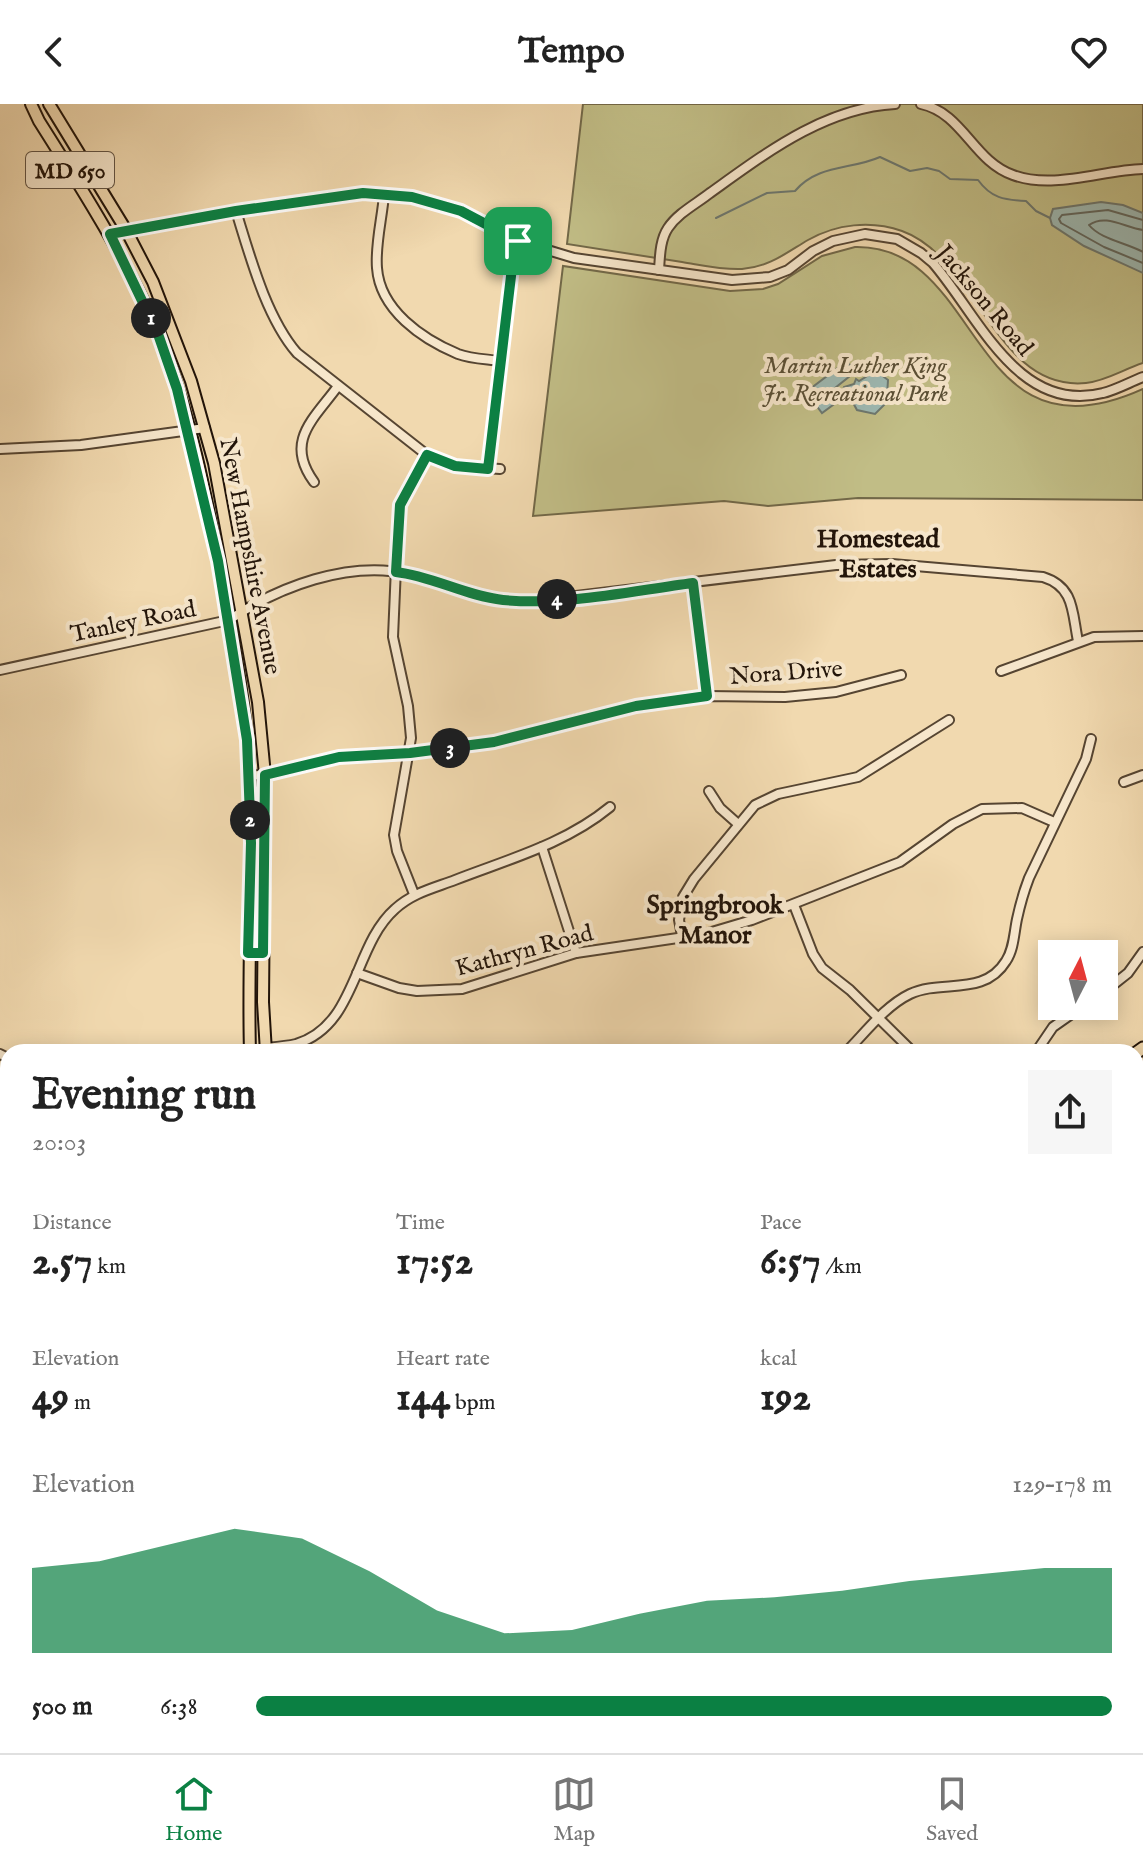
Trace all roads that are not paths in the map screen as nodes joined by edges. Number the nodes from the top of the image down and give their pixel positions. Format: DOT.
graph roads {
  1 [pos="31,104"];
  2 [pos="49,104"];
  3 [pos="895,104"];
  4 [pos="921,104"];
  5 [pos="1143,169"];
  6 [pos="384,195"];
  7 [pos="236,211"];
  8 [pos="126,230"];
  9 [pos="110,234"];
  10 [pos="518,241"];
  11 [pos="659,270"];
  12 [pos="500,361"];
  13 [pos="1143,377"];
  14 [pos="338,386"];
  15 [pos="205,428"];
  16 [pos="189,430"];
  17 [pos="0,449"];
  18 [pos="427,455"];
  19 [pos="488,469"];
  20 [pos="500,469"];
  21 [pos="314,482"];
  22 [pos="396,572"];
  23 [pos="693,583"];
  24 [pos="243,611"];
  25 [pos="229,620"];
  26 [pos="1143,636"];
  27 [pos="1078,641"];
  28 [pos="0,670"];
  29 [pos="1001,671"];
  30 [pos="901,675"];
  31 [pos="707,696"];
  32 [pos="949,720"];
  33 [pos="1091,739"];
  34 [pos="410,753"];
  35 [pos="265,775"];
  36 [pos="1143,775"];
  37 [pos="249,776"];
  38 [pos="1124,782"];
  39 [pos="709,791"];
  40 [pos="610,807"];
  41 [pos="1054,822"];
  42 [pos="738,824"];
  43 [pos="542,847"];
  44 [pos="414,894"];
  45 [pos="794,905"];
  46 [pos="682,936"];
  47 [pos="1143,952"];
  48 [pos="248,953"];
  49 [pos="263,953"];
  50 [pos="576,953"];
  51 [pos="357,973"];
  52 [pos="1118,981"];
  53 [pos="879,1018"];
  54 [pos="1063,1020"];
  55 [pos="250,1044"];
  56 [pos="266,1044"];
  57 [pos="296,1044"];
  58 [pos="854,1044"];
  59 [pos="905,1044"];
  60 [pos="1041,1044"];
  1 -- 9 [label="main road, New Hampshire Avenue / MD 650"];
  2 -- 8 [label="main road, New Hampshire Avenue / MD 650"];
  3 -- 11 [label="street"];
  4 -- 5 [label="street"];
  6 -- 7 [label="street, Jackson Road"];
  6 -- 10 [label="street, Jackson Road"];
  6 -- 12 [label="street"];
  7 -- 8 [label="street, Jackson Road"];
  7 -- 14 [label="street"];
  8 -- 9 [label="street, Jackson Road"];
  8 -- 15 [label="main road, New Hampshire Avenue / MD 650"];
  9 -- 16 [label="main road, New Hampshire Avenue / MD 650"];
  10 -- 11 [label="street, Jackson Road"];
  10 -- 12 [label="street"];
  11 -- 13 [label="street, Jackson Road"];
  12 -- 19 [label="street"];
  14 -- 18 [label="street"];
  14 -- 21 [label="street"];
  15 -- 16 [label="street"];
  15 -- 24 [label="main road, New Hampshire Avenue / MD 650"];
  16 -- 17 [label="street"];
  16 -- 25 [label="main road, New Hampshire Avenue / MD 650"];
  18 -- 19 [label="street"];
  18 -- 22 [label="street"];
  19 -- 20 [label="street"];
  22 -- 23 [label="street, Tanley Road"];
  22 -- 24 [label="street, Tanley Road"];
  22 -- 34 [label="street"];
  23 -- 27 [label="street, Tanley Road"];
  23 -- 31 [label="street"];
  24 -- 25 [label="street, Tanley Road"];
  24 -- 35 [label="main road, New Hampshire Avenue / MD 650"];
  25 -- 28 [label="street, Tanley Road"];
  25 -- 37 [label="main road, New Hampshire Avenue / MD 650"];
  26 -- 27 [label="street"];
  27 -- 29 [label="street"];
  30 -- 31 [label="street, Nora Drive"];
  31 -- 34 [label="street, Nora Drive"];
  32 -- 42 [label="street"];
  33 -- 41 [label="street"];
  34 -- 35 [label="street, Nora Drive"];
  34 -- 44 [label="street"];
  35 -- 37 [label="street, Nora Drive"];
  35 -- 49 [label="main road, New Hampshire Avenue / MD 650"];
  36 -- 38 [label="street"];
  37 -- 48 [label="main road, New Hampshire Avenue / MD 650"];
  39 -- 42 [label="street"];
  40 -- 43 [label="street"];
  41 -- 45 [label="street, Kathryn Road"];
  41 -- 53 [label="street"];
  42 -- 46 [label="street"];
  43 -- 44 [label="street"];
  43 -- 50 [label="street"];
  44 -- 51 [label="street"];
  45 -- 46 [label="street, Kathryn Road"];
  45 -- 53 [label="street"];
  46 -- 50 [label="street, Kathryn Road"];
  47 -- 52 [label="street"];
  48 -- 49 [label="main road"];
  48 -- 55 [label="main road, New Hampshire Avenue / MD 650"];
  49 -- 56 [label="main road, New Hampshire Avenue / MD 650"];
  50 -- 51 [label="street, Kathryn Road"];
  51 -- 57 [label="street"];
  53 -- 58 [label="street"];
  53 -- 59 [label="street"];
  54 -- 60 [label="street"];
}
